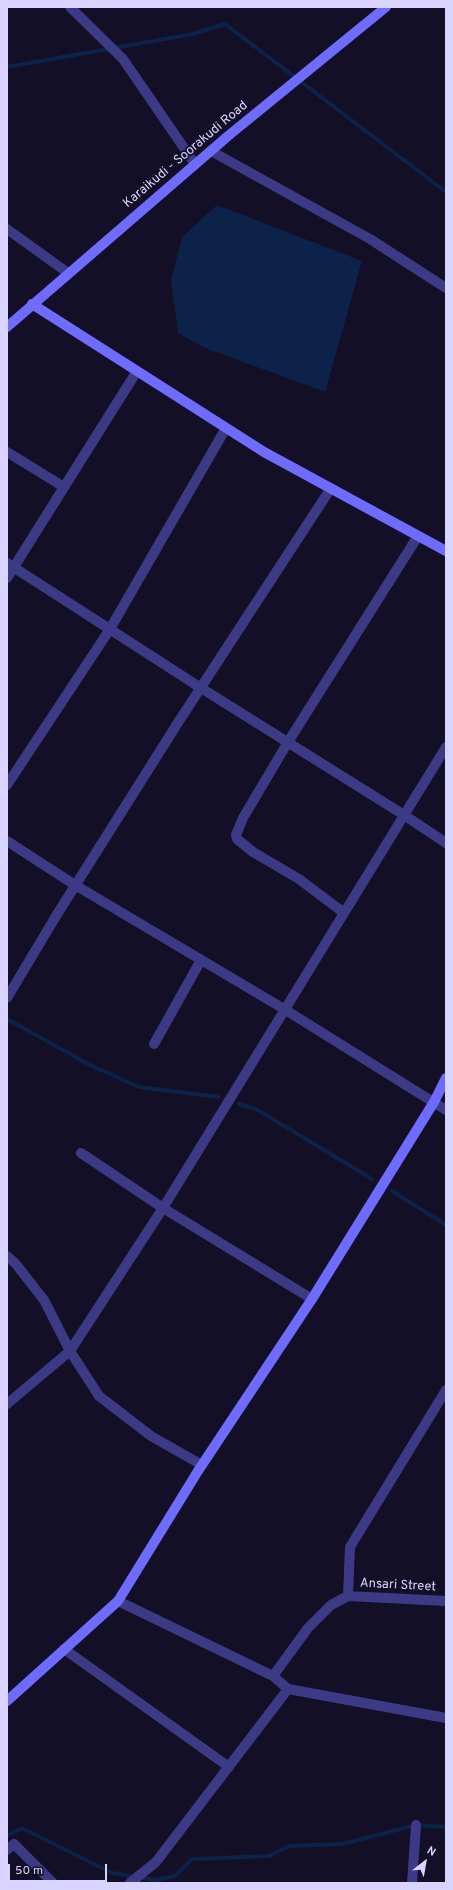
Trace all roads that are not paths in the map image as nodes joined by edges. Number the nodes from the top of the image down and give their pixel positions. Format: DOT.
graph roads {
  1 [pos="70,7"];
  2 [pos="386,7"];
  3 [pos="211,150"];
  4 [pos="195,164"];
  5 [pos="7,229"];
  6 [pos="68,273"];
  7 [pos="446,288"];
  8 [pos="32,304"];
  9 [pos="7,327"];
  10 [pos="137,371"];
  11 [pos="226,428"];
  12 [pos="7,452"];
  13 [pos="64,487"];
  14 [pos="331,488"];
  15 [pos="418,536"];
  16 [pos="446,551"];
  17 [pos="10,566"];
  18 [pos="7,578"];
  19 [pos="110,629"];
  20 [pos="201,688"];
  21 [pos="288,742"];
  22 [pos="446,747"];
  23 [pos="7,785"];
  24 [pos="404,815"];
  25 [pos="7,841"];
  26 [pos="446,843"];
  27 [pos="75,885"];
  28 [pos="344,913"];
  29 [pos="201,960"];
  30 [pos="7,998"];
  31 [pos="284,1009"];
  32 [pos="154,1044"];
  33 [pos="446,1078"];
  34 [pos="434,1102"];
  35 [pos="446,1110"];
  36 [pos="81,1153"];
  37 [pos="163,1208"];
  38 [pos="10,1261"];
  39 [pos="312,1299"];
  40 [pos="70,1351"];
  41 [pos="446,1390"];
  42 [pos="7,1404"];
  43 [pos="202,1465"];
  44 [pos="348,1596"];
  45 [pos="118,1601"];
  46 [pos="446,1601"];
  47 [pos="64,1649"];
  48 [pos="272,1676"];
  49 [pos="288,1689"];
  50 [pos="7,1701"];
  51 [pos="446,1718"];
  52 [pos="229,1767"];
  53 [pos="416,1825"];
  54 [pos="9,1844"];
  55 [pos="53,1883"];
  56 [pos="130,1883"];
  57 [pos="412,1883"];
  1 -- 4 [label="street"];
  2 -- 3 [label="street, Karaikudi - Soorakudi Road"];
  3 -- 4 [label="street, Karaikudi - Soorakudi Road"];
  3 -- 7 [label="street"];
  4 -- 6 [label="street, Karaikudi - Soorakudi Road"];
  5 -- 6 [label="street"];
  6 -- 8 [label="street, Karaikudi - Soorakudi Road"];
  8 -- 9 [label="street, Karaikudi - Soorakudi Road"];
  8 -- 10 [label="street"];
  10 -- 11 [label="street"];
  10 -- 13 [label="street"];
  11 -- 14 [label="street"];
  11 -- 19 [label="street"];
  12 -- 13 [label="street"];
  13 -- 17 [label="street"];
  14 -- 15 [label="street"];
  14 -- 20 [label="street"];
  15 -- 16 [label="street"];
  15 -- 21 [label="street"];
  17 -- 18 [label="street"];
  17 -- 19 [label="street"];
  19 -- 20 [label="street"];
  19 -- 23 [label="street"];
  20 -- 21 [label="street"];
  20 -- 27 [label="street"];
  21 -- 24 [label="street"];
  21 -- 28 [label="street"];
  22 -- 24 [label="street"];
  24 -- 26 [label="street"];
  24 -- 28 [label="street"];
  25 -- 27 [label="street"];
  27 -- 29 [label="street"];
  27 -- 30 [label="street"];
  28 -- 31 [label="street"];
  29 -- 31 [label="street"];
  29 -- 32 [label="street"];
  31 -- 34 [label="street"];
  31 -- 37 [label="street"];
  33 -- 34 [label="street"];
  34 -- 35 [label="street"];
  34 -- 39 [label="street"];
  36 -- 37 [label="street"];
  37 -- 39 [label="street"];
  37 -- 40 [label="street"];
  38 -- 40 [label="street"];
  39 -- 43 [label="street"];
  40 -- 42 [label="street"];
  40 -- 43 [label="street"];
  41 -- 44 [label="street"];
  43 -- 45 [label="street"];
  44 -- 46 [label="street, Ansari Street"];
  44 -- 48 [label="street"];
  45 -- 47 [label="street"];
  45 -- 48 [label="street"];
  47 -- 50 [label="street"];
  47 -- 52 [label="street"];
  48 -- 49 [label="street"];
  49 -- 51 [label="street"];
  49 -- 52 [label="street"];
  52 -- 56 [label="street"];
  53 -- 57 [label="street"];
  54 -- 55 [label="street"];
}
